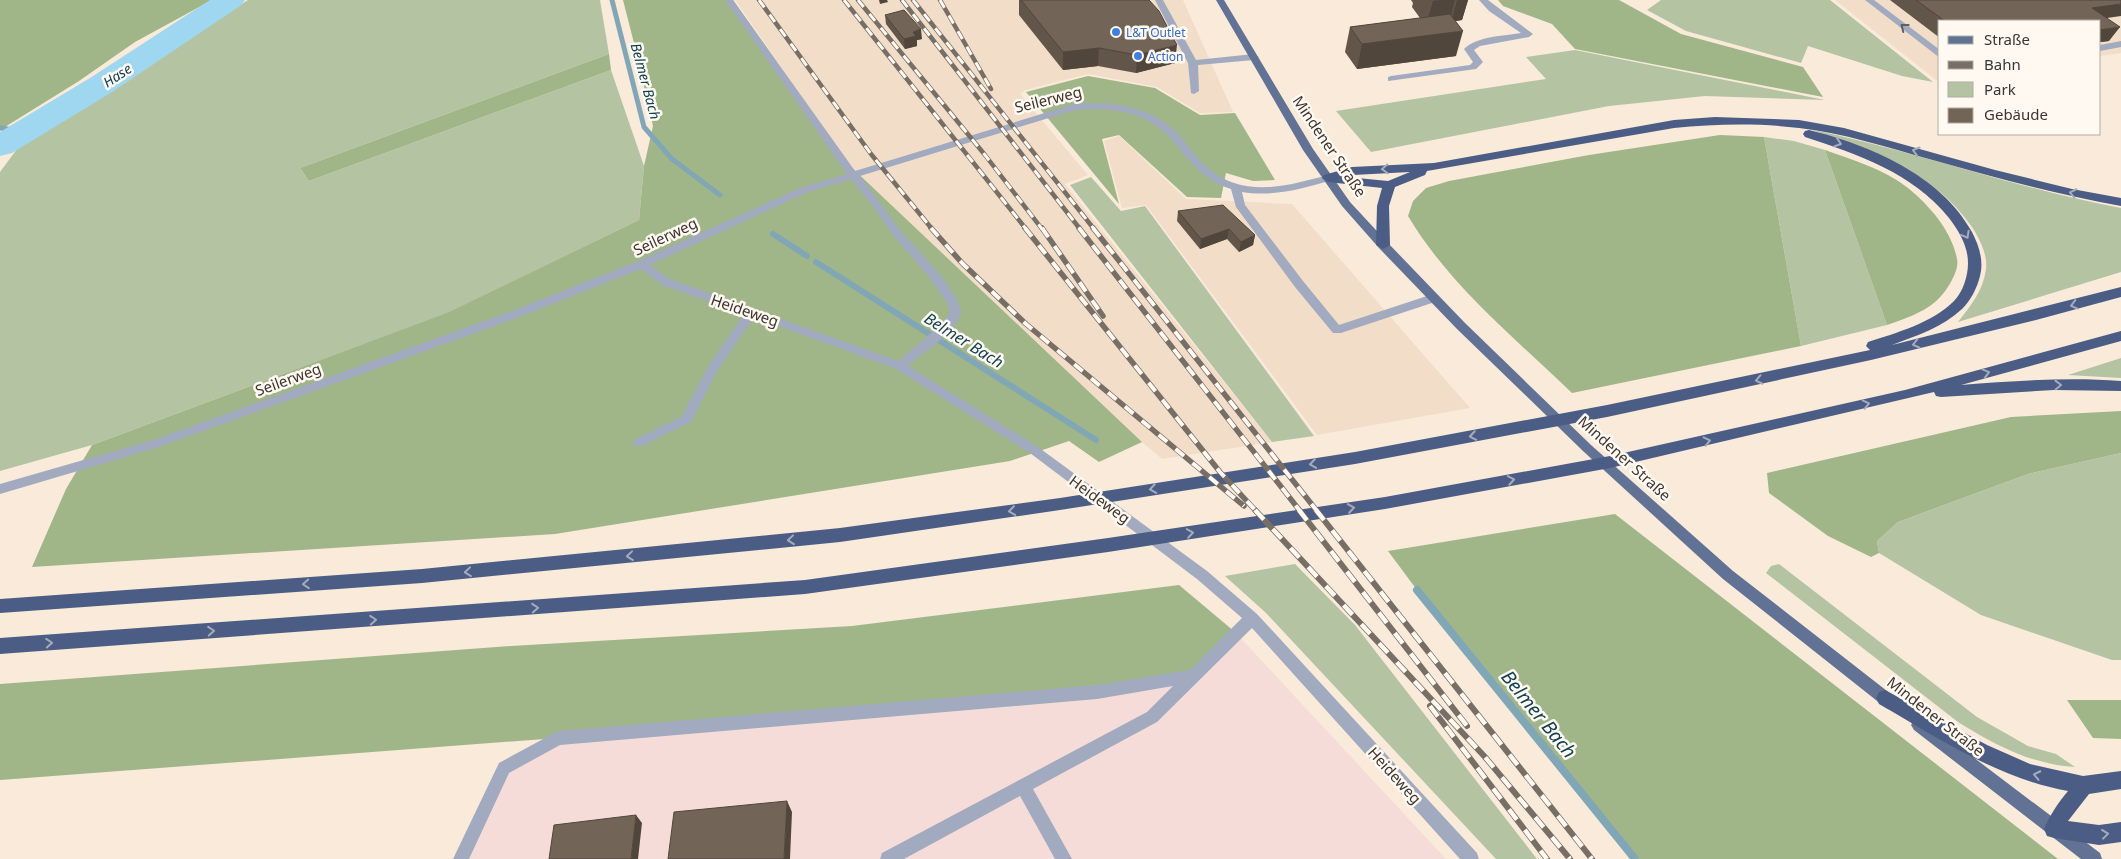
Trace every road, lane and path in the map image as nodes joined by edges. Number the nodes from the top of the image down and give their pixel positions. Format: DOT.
graph roads {
  1 [pos="729,0"];
  2 [pos="1159,0"];
  3 [pos="1220,0"];
  4 [pos="1483,0"];
  5 [pos="1869,0"];
  6 [pos="2121,44"];
  7 [pos="2101,48"];
  8 [pos="1938,53"];
  9 [pos="1254,57"];
  10 [pos="1193,64"];
  11 [pos="1391,79"];
  12 [pos="1194,91"];
  13 [pos="1757,122"];
  14 [pos="1434,166"];
  15 [pos="1328,178"];
  16 [pos="1389,185"];
  17 [pos="1236,187"];
  18 [pos="2121,202"];
  19 [pos="1383,245"];
  20 [pos="642,264"];
  21 [pos="2121,292"];
  22 [pos="1434,298"];
  23 [pos="751,313"];
  24 [pos="2121,336"];
  25 [pos="900,366"];
  26 [pos="1806,370"];
  27 [pos="2121,386"];
  28 [pos="1905,395"];
  29 [pos="638,443"];
  30 [pos="0,489"];
  31 [pos="0,606"];
  32 [pos="1252,618"];
  33 [pos="0,646"];
  34 [pos="1193,676"];
  35 [pos="1885,698"];
  36 [pos="2121,780"];
  37 [pos="2085,785"];
  38 [pos="1024,786"];
  39 [pos="2054,829"];
  40 [pos="2121,832"];
  41 [pos="461,859"];
  42 [pos="888,859"];
  43 [pos="1064,859"];
  44 [pos="1471,859"];
  45 [pos="2094,859"];
  1 -- 25 [label="street"];
  2 -- 10 [label="street"];
  3 -- 9 [label="main road, Mindener Straße"];
  4 -- 11 [label="street"];
  8 -- 5 [label="street, one-way"];
  6 -- 7 [label="street"];
  9 -- 10 [label="street"];
  9 -- 15 [label="main road, Mindener Straße"];
  10 -- 12 [label="street"];
  13 -- 14 [label="highway"];
  18 -- 13 [label="highway, one-way"];
  13 -- 26 [label="highway, one-way"];
  14 -- 15 [label="highway, one-way"];
  14 -- 16 [label="highway"];
  15 -- 16 [label="highway"];
  15 -- 17 [label="street, Seilerweg"];
  15 -- 19 [label="main road, Mindener Straße"];
  16 -- 19 [label="highway"];
  17 -- 20 [label="street, Seilerweg"];
  17 -- 22 [label="street"];
  19 -- 22 [label="main road, Mindener Straße"];
  20 -- 23 [label="street, Heideweg"];
  20 -- 30 [label="street, Seilerweg"];
  21 -- 26 [label="highway, one-way"];
  22 -- 35 [label="main road, Mindener Straße"];
  23 -- 25 [label="street, Heideweg"];
  23 -- 29 [label="street"];
  28 -- 24 [label="highway, one-way"];
  25 -- 32 [label="street, Heideweg"];
  26 -- 31 [label="highway, one-way"];
  28 -- 27 [label="highway, one-way"];
  33 -- 28 [label="highway, one-way"];
  32 -- 34 [label="street"];
  32 -- 44 [label="street, Heideweg"];
  34 -- 38 [label="street"];
  34 -- 41 [label="street"];
  37 -- 35 [label="highway, one-way"];
  35 -- 39 [label="main road, Mindener Straße"];
  36 -- 37 [label="highway"];
  37 -- 39 [label="highway"];
  38 -- 42 [label="street"];
  38 -- 43 [label="street"];
  39 -- 40 [label="highway, one-way"];
  39 -- 45 [label="main road, Mindener Straße"];
}
